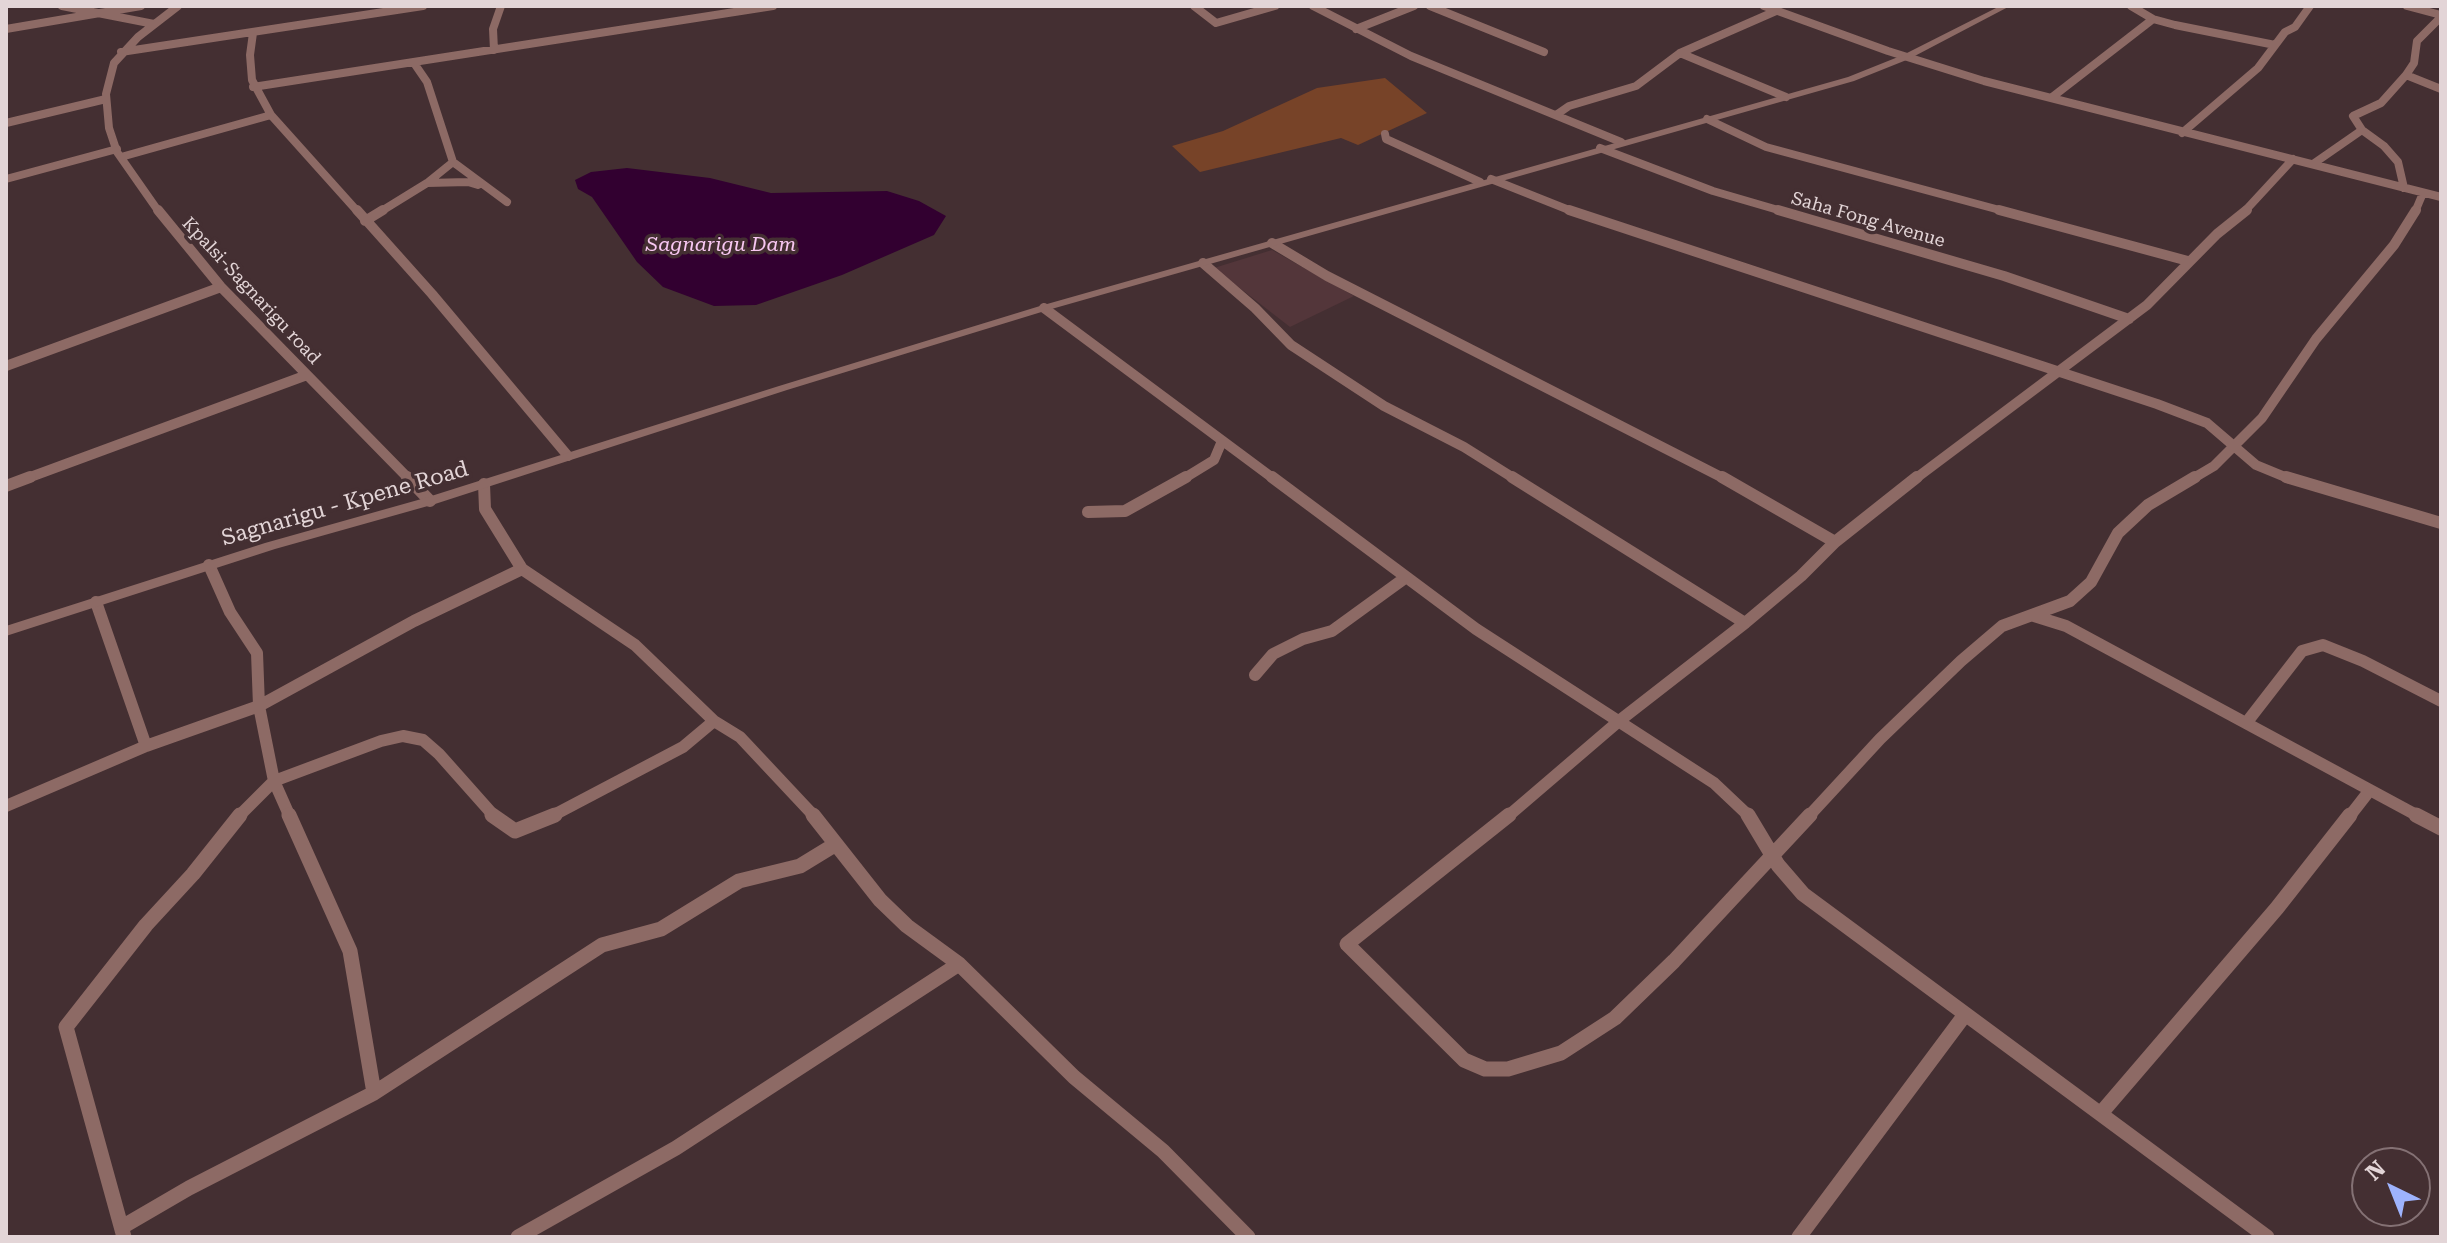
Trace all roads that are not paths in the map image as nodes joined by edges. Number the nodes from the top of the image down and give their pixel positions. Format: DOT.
graph roads {
  1 [pos="62,6"];
  2 [pos="141,6"];
  3 [pos="178,6"];
  4 [pos="423,6"];
  5 [pos="501,6"];
  6 [pos="773,6"];
  7 [pos="1194,6"];
  8 [pos="1275,6"];
  9 [pos="1313,6"];
  10 [pos="1414,6"];
  11 [pos="1430,6"];
  12 [pos="1764,6"];
  13 [pos="2006,6"];
  14 [pos="2131,6"];
  15 [pos="2310,6"];
  16 [pos="2407,6"];
  17 [pos="729,10"];
  18 [pos="1776,11"];
  19 [pos="109,13"];
  20 [pos="2441,16"];
  21 [pos="2153,19"];
  22 [pos="154,24"];
  23 [pos="6,29"];
  24 [pos="1356,29"];
  25 [pos="253,33"];
  26 [pos="2275,45"];
  27 [pos="494,50"];
  28 [pos="121,52"];
  29 [pos="1544,52"];
  30 [pos="1680,53"];
  31 [pos="1906,57"];
  32 [pos="414,63"];
  33 [pos="2406,75"];
  34 [pos="253,87"];
  35 [pos="2441,89"];
  36 [pos="1786,97"];
  37 [pos="2051,98"];
  38 [pos="106,99"];
  39 [pos="271,115"];
  40 [pos="1556,115"];
  41 [pos="1707,119"];
  42 [pos="6,123"];
  43 [pos="2362,130"];
  44 [pos="2182,133"];
  45 [pos="1385,134"];
  46 [pos="1621,142"];
  47 [pos="1600,148"];
  48 [pos="119,153"];
  49 [pos="2293,159"];
  50 [pos="453,162"];
  51 [pos="2313,164"];
  52 [pos="6,179"];
  53 [pos="1486,181"];
  54 [pos="427,183"];
  55 [pos="485,187"];
  56 [pos="2404,188"];
  57 [pos="2423,193"];
  58 [pos="2441,197"];
  59 [pos="507,202"];
  60 [pos="365,221"];
  61 [pos="1272,243"];
  62 [pos="2188,261"];
  63 [pos="1203,263"];
  64 [pos="221,287"];
  65 [pos="1044,308"];
  66 [pos="2129,319"];
  67 [pos="6,366"];
  68 [pos="2058,373"];
  69 [pos="307,375"];
  70 [pos="1222,441"];
  71 [pos="2233,445"];
  72 [pos="568,456"];
  73 [pos="484,484"];
  74 [pos="6,486"];
  75 [pos="430,501"];
  76 [pos="1088,512"];
  77 [pos="2441,523"];
  78 [pos="1835,542"];
  79 [pos="209,565"];
  80 [pos="522,569"];
  81 [pos="1405,578"];
  82 [pos="96,602"];
  83 [pos="2034,616"];
  84 [pos="1745,623"];
  85 [pos="6,631"];
  86 [pos="1255,675"];
  87 [pos="2441,701"];
  88 [pos="259,706"];
  89 [pos="714,721"];
  90 [pos="1619,721"];
  91 [pos="2247,722"];
  92 [pos="146,746"];
  93 [pos="274,781"];
  94 [pos="2370,790"];
  95 [pos="6,806"];
  96 [pos="2441,828"];
  97 [pos="836,844"];
  98 [pos="1773,854"];
  99 [pos="959,964"];
  100 [pos="1964,1016"];
  101 [pos="374,1093"];
  102 [pos="2102,1112"];
  103 [pos="123,1232"];
  104 [pos="518,1237"];
  105 [pos="1248,1237"];
  106 [pos="1799,1237"];
  107 [pos="2267,1237"];
  1 -- 19 [label="street"];
  2 -- 19 [label="street"];
  3 -- 22 [label="street, Kpalsi-Sagnarigu road"];
  4 -- 25 [label="street"];
  5 -- 27 [label="street"];
  6 -- 17 [label="street"];
  7 -- 8 [label="street"];
  9 -- 24 [label="street"];
  10 -- 24 [label="street"];
  11 -- 29 [label="street"];
  12 -- 18 [label="street"];
  13 -- 31 [label="street, Sagnarigu - Kpene Road"];
  14 -- 21 [label="street"];
  15 -- 26 [label="street"];
  16 -- 20 [label="street"];
  17 -- 27 [label="street"];
  18 -- 30 [label="street"];
  18 -- 31 [label="street"];
  19 -- 22 [label="street"];
  19 -- 23 [label="street"];
  20 -- 33 [label="street"];
  21 -- 26 [label="street"];
  21 -- 37 [label="street"];
  22 -- 28 [label="street, Kpalsi-Sagnarigu road"];
  24 -- 40 [label="street"];
  25 -- 28 [label="street"];
  25 -- 34 [label="street"];
  26 -- 44 [label="street"];
  27 -- 32 [label="street"];
  28 -- 38 [label="street, Kpalsi-Sagnarigu road"];
  30 -- 36 [label="street"];
  30 -- 40 [label="street"];
  31 -- 36 [label="street, Sagnarigu - Kpene Road"];
  31 -- 37 [label="street"];
  32 -- 34 [label="street"];
  32 -- 50 [label="street"];
  33 -- 35 [label="street"];
  33 -- 43 [label="street"];
  34 -- 39 [label="street"];
  36 -- 41 [label="street, Sagnarigu - Kpene Road"];
  37 -- 44 [label="street"];
  38 -- 42 [label="street"];
  38 -- 48 [label="street, Kpalsi-Sagnarigu road"];
  39 -- 48 [label="street"];
  39 -- 60 [label="street"];
  40 -- 46 [label="street"];
  41 -- 46 [label="street, Sagnarigu - Kpene Road"];
  41 -- 62 [label="street"];
  43 -- 51 [label="street"];
  43 -- 56 [label="street"];
  44 -- 49 [label="street"];
  45 -- 53 [label="street"];
  46 -- 47 [label="street, Sagnarigu - Kpene Road"];
  47 -- 53 [label="street, Sagnarigu - Kpene Road"];
  47 -- 66 [label="street, Saha Fong Avenue"];
  48 -- 52 [label="street"];
  48 -- 64 [label="street, Kpalsi-Sagnarigu road"];
  49 -- 51 [label="street"];
  49 -- 62 [label="street"];
  50 -- 54 [label="street"];
  50 -- 55 [label="street"];
  51 -- 56 [label="street"];
  53 -- 61 [label="street, Sagnarigu - Kpene Road"];
  53 -- 68 [label="street"];
  54 -- 55 [label="street"];
  54 -- 60 [label="street"];
  55 -- 59 [label="street"];
  56 -- 57 [label="street"];
  57 -- 58 [label="street"];
  57 -- 71 [label="street"];
  60 -- 72 [label="street"];
  61 -- 63 [label="street, Sagnarigu - Kpene Road"];
  61 -- 78 [label="street"];
  62 -- 66 [label="street"];
  63 -- 65 [label="street, Sagnarigu - Kpene Road"];
  63 -- 84 [label="street"];
  64 -- 67 [label="street"];
  64 -- 69 [label="street, Kpalsi-Sagnarigu road"];
  65 -- 70 [label="street"];
  65 -- 72 [label="street, Sagnarigu - Kpene Road"];
  66 -- 68 [label="street"];
  68 -- 71 [label="street"];
  68 -- 78 [label="street"];
  69 -- 74 [label="street"];
  69 -- 75 [label="street, Kpalsi-Sagnarigu road"];
  70 -- 76 [label="street"];
  70 -- 81 [label="street"];
  71 -- 77 [label="street"];
  71 -- 83 [label="street"];
  72 -- 73 [label="street, Sagnarigu - Kpene Road"];
  73 -- 75 [label="street, Sagnarigu - Kpene Road"];
  73 -- 80 [label="street"];
  75 -- 79 [label="street, Sagnarigu - Kpene Road"];
  78 -- 84 [label="street"];
  79 -- 82 [label="street, Sagnarigu - Kpene Road"];
  79 -- 88 [label="street"];
  80 -- 88 [label="street"];
  80 -- 89 [label="street"];
  81 -- 86 [label="street"];
  81 -- 90 [label="street"];
  82 -- 85 [label="street, Sagnarigu - Kpene Road"];
  82 -- 92 [label="street"];
  83 -- 91 [label="street"];
  83 -- 98 [label="street"];
  84 -- 90 [label="street"];
  87 -- 91 [label="street"];
  88 -- 92 [label="street"];
  88 -- 93 [label="street"];
  89 -- 93 [label="street"];
  89 -- 97 [label="street"];
  90 -- 98 [label="street"];
  90 -- 98 [label="street"];
  91 -- 94 [label="street"];
  92 -- 95 [label="street"];
  93 -- 101 [label="street"];
  93 -- 103 [label="street"];
  94 -- 96 [label="street"];
  94 -- 102 [label="street"];
  97 -- 99 [label="street"];
  97 -- 101 [label="street"];
  98 -- 100 [label="street"];
  99 -- 104 [label="street"];
  99 -- 105 [label="street"];
  100 -- 102 [label="street"];
  100 -- 106 [label="street"];
  101 -- 103 [label="street"];
  102 -- 107 [label="street"];
}
